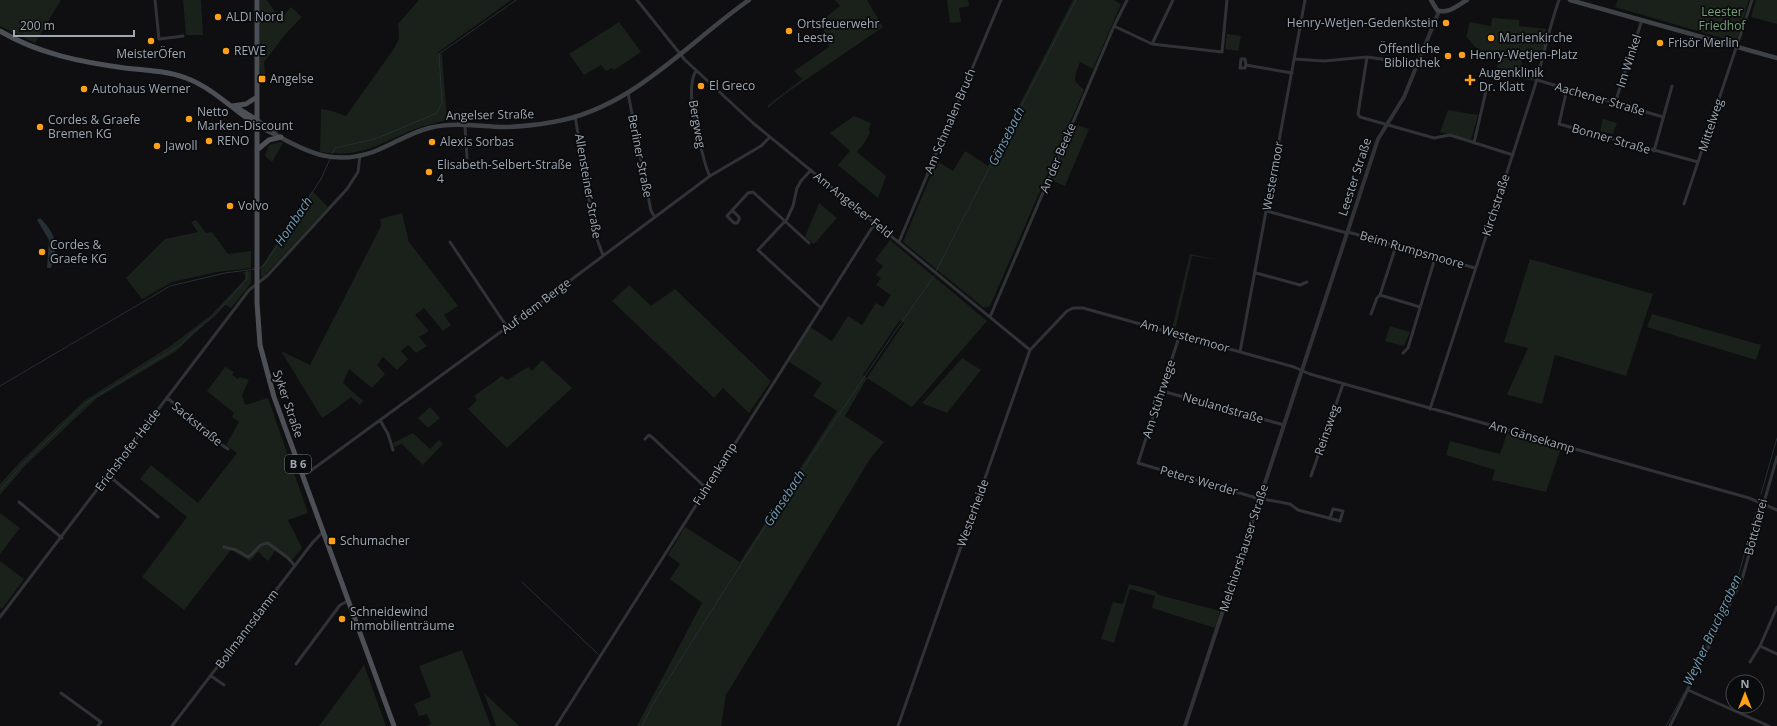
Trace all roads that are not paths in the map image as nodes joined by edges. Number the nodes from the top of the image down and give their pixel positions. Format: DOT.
graph roads {
  1 [pos="155,0"];
  2 [pos="257,0"];
  3 [pos="637,0"];
  4 [pos="749,0"];
  5 [pos="1002,0"];
  6 [pos="1128,0"];
  7 [pos="1173,0"];
  8 [pos="1227,0"];
  9 [pos="1305,0"];
  10 [pos="1431,0"];
  11 [pos="1467,0"];
  12 [pos="1559,0"];
  13 [pos="1570,0"];
  14 [pos="1752,0"];
  15 [pos="1439,11"];
  16 [pos="1642,20"];
  17 [pos="1114,26"];
  18 [pos="0,31"];
  19 [pos="183,36"];
  20 [pos="1152,44"];
  21 [pos="1737,46"];
  22 [pos="680,54"];
  23 [pos="1367,57"];
  24 [pos="1777,58"];
  25 [pos="1294,59"];
  26 [pos="1417,64"];
  27 [pos="1246,65"];
  28 [pos="696,71"];
  29 [pos="1292,73"];
  30 [pos="1537,80"];
  31 [pos="1672,86"];
  32 [pos="1567,89"];
  33 [pos="1486,91"];
  34 [pos="628,93"];
  35 [pos="257,97"];
  36 [pos="1615,103"];
  37 [pos="233,107"];
  38 [pos="575,116"];
  39 [pos="1663,117"];
  40 [pos="257,123"];
  41 [pos="1386,124"];
  42 [pos="464,125"];
  43 [pos="278,136"];
  44 [pos="770,137"];
  45 [pos="1474,143"];
  46 [pos="257,150"];
  47 [pos="1654,151"];
  48 [pos="360,155"];
  49 [pos="1513,155"];
  50 [pos="467,158"];
  51 [pos="1698,162"];
  52 [pos="811,170"];
  53 [pos="710,176"];
  54 [pos="1684,204"];
  55 [pos="732,210"];
  56 [pos="1267,211"];
  57 [pos="655,216"];
  58 [pos="785,221"];
  59 [pos="875,223"];
  60 [pos="1348,233"];
  61 [pos="450,242"];
  62 [pos="899,242"];
  63 [pos="809,243"];
  64 [pos="1396,246"];
  65 [pos="603,255"];
  66 [pos="1435,258"];
  67 [pos="1475,268"];
  68 [pos="1256,273"];
  69 [pos="1306,282"];
  70 [pos="257,284"];
  71 [pos="1380,295"];
  72 [pos="1420,307"];
  73 [pos="821,308"];
  74 [pos="1067,311"];
  75 [pos="1371,314"];
  76 [pos="990,317"];
  77 [pos="507,327"];
  78 [pos="1180,334"];
  79 [pos="1030,350"];
  80 [pos="1240,352"];
  81 [pos="1403,353"];
  82 [pos="1302,370"];
  83 [pos="1343,384"];
  84 [pos="1162,391"];
  85 [pos="167,398"];
  86 [pos="1430,409"];
  87 [pos="380,420"];
  88 [pos="1284,425"];
  89 [pos="646,439"];
  90 [pos="228,449"];
  91 [pos="394,450"];
  92 [pos="1777,457"];
  93 [pos="1138,463"];
  94 [pos="108,475"];
  95 [pos="302,475"];
  96 [pos="1311,476"];
  97 [pos="707,489"];
  98 [pos="1260,498"];
  99 [pos="19,502"];
  100 [pos="1763,503"];
  101 [pos="1777,510"];
  102 [pos="158,517"];
  103 [pos="1330,518"];
  104 [pos="323,532"];
  105 [pos="62,538"];
  106 [pos="224,547"];
  107 [pos="295,566"];
  108 [pos="348,601"];
  109 [pos="1777,607"];
  110 [pos="0,618"];
  111 [pos="1760,646"];
  112 [pos="1777,654"];
  113 [pos="1750,662"];
  114 [pos="296,664"];
  115 [pos="211,676"];
  116 [pos="224,685"];
  117 [pos="1688,690"];
  118 [pos="61,693"];
  119 [pos="393,725"];
  120 [pos="98,726"];
  121 [pos="172,726"];
  122 [pos="556,726"];
  123 [pos="898,726"];
  124 [pos="1185,726"];
  125 [pos="1670,726"];
  126 [pos="1769,726"];
  1 -- 19 [label="street"];
  2 -- 35 [label="main road, B 6"];
  3 -- 22 [label="street, Am Angelser Feld"];
  4 -- 22 [label="main road, Angelser Straße"];
  5 -- 62 [label="street, Am Schmalen Bruch"];
  6 -- 17 [label="street, An der Beeke"];
  7 -- 20 [label="street"];
  8 -- 20 [label="street"];
  9 -- 25 [label="street, Westermoor"];
  10 -- 15 [label="main road"];
  11 -- 15 [label="main road"];
  12 -- 30 [label="street, Kirchstraße"];
  13 -- 16 [label="main road"];
  14 -- 21 [label="street, Mittelweg"];
  15 -- 26 [label="street, Leester Straße"];
  16 -- 21 [label="main road"];
  16 -- 36 [label="street, Im Winkel"];
  17 -- 20 [label="street"];
  17 -- 76 [label="street, An der Beeke"];
  18 -- 37 [label="main road"];
  21 -- 24 [label="main road"];
  21 -- 51 [label="street, Mittelweg"];
  22 -- 28 [label="street, Am Angelser Feld"];
  22 -- 34 [label="main road, Angelser Straße"];
  23 -- 25 [label="street"];
  23 -- 26 [label="street"];
  23 -- 41 [label="street"];
  25 -- 29 [label="street, Westermoor"];
  26 -- 41 [label="street, Leester Straße"];
  27 -- 29 [label="street"];
  28 -- 44 [label="street, Am Angelser Feld"];
  28 -- 53 [label="street, Bergweg"];
  29 -- 56 [label="street, Westermoor"];
  30 -- 32 [label="street, Aachener Straße"];
  30 -- 49 [label="street, Kirchstraße"];
  31 -- 39 [label="street"];
  32 -- 36 [label="street, Aachener Straße"];
  32 -- 47 [label="street, Bonner Straße"];
  33 -- 45 [label="street"];
  34 -- 38 [label="main road, Angelser Straße"];
  34 -- 57 [label="street, Berliner Straße"];
  35 -- 37 [label="main road"];
  35 -- 40 [label="main road, B 6"];
  36 -- 39 [label="street, Aachener Straße"];
  37 -- 40 [label="main road"];
  38 -- 42 [label="main road, Angelser Straße"];
  38 -- 65 [label="street, Allensteiner Straße"];
  39 -- 47 [label="street"];
  40 -- 43 [label="main road, Angelser Straße"];
  40 -- 46 [label="main road, Syker Straße / B 6"];
  41 -- 45 [label="street"];
  41 -- 60 [label="street, Leester Straße"];
  42 -- 48 [label="main road, Angelser Straße"];
  42 -- 50 [label="street"];
  43 -- 46 [label="main road"];
  43 -- 48 [label="main road, Angelser Straße"];
  44 -- 52 [label="street, Am Angelser Feld"];
  44 -- 53 [label="street, Auf dem Berge"];
  45 -- 49 [label="street"];
  46 -- 70 [label="main road, Syker Straße / B 6"];
  47 -- 51 [label="street, Bonner Straße"];
  48 -- 70 [label="street, Erichshofer Heide"];
  49 -- 67 [label="street, Kirchstraße"];
  51 -- 54 [label="street, Mittelweg"];
  52 -- 58 [label="street"];
  52 -- 59 [label="street, Am Angelser Feld"];
  53 -- 57 [label="street, Auf dem Berge"];
  55 -- 58 [label="street"];
  56 -- 60 [label="street, Beim Rumpsmoore"];
  56 -- 68 [label="street, Westermoor"];
  57 -- 65 [label="street, Auf dem Berge"];
  58 -- 63 [label="street"];
  58 -- 73 [label="street"];
  59 -- 62 [label="street, Am Angelser Feld"];
  59 -- 73 [label="street, Fuhrenkamp"];
  60 -- 64 [label="street, Beim Rumpsmoore"];
  60 -- 82 [label="street, Leester Straße"];
  61 -- 77 [label="street"];
  62 -- 76 [label="street, Am Angelser Feld"];
  64 -- 66 [label="street, Beim Rumpsmoore"];
  64 -- 71 [label="street"];
  65 -- 77 [label="street, Auf dem Berge"];
  66 -- 67 [label="street, Beim Rumpsmoore"];
  66 -- 72 [label="street"];
  67 -- 86 [label="street, Kirchstraße"];
  68 -- 69 [label="street"];
  68 -- 80 [label="street, Westermoor"];
  70 -- 85 [label="street, Erichshofer Heide"];
  70 -- 95 [label="main road, Syker Straße / B 6"];
  71 -- 72 [label="street"];
  71 -- 75 [label="street"];
  72 -- 81 [label="street"];
  73 -- 97 [label="street, Fuhrenkamp"];
  74 -- 78 [label="street, Am Westermoor"];
  74 -- 79 [label="street, Westerheide"];
  76 -- 79 [label="street, Am Angelser Feld"];
  77 -- 87 [label="street, Auf dem Berge"];
  78 -- 80 [label="street, Am Westermoor"];
  78 -- 84 [label="street, Am Stührwege"];
  79 -- 123 [label="street, Westerheide"];
  80 -- 82 [label="street, Am Westermoor"];
  82 -- 83 [label="street, Am Gänsekamp"];
  82 -- 88 [label="street, Melchiorshauser Straße"];
  83 -- 86 [label="street, Am Gänsekamp"];
  83 -- 96 [label="street, Reinsweg"];
  84 -- 88 [label="street, Neulandstraße"];
  84 -- 93 [label="street, Am Stührwege"];
  85 -- 90 [label="street, Sackstraße"];
  85 -- 94 [label="street, Erichshofer Heide"];
  86 -- 100 [label="street, Am Gänsekamp"];
  87 -- 91 [label="street"];
  87 -- 95 [label="street, Auf dem Berge"];
  88 -- 98 [label="street, Melchiorshauser Straße"];
  89 -- 97 [label="street"];
  92 -- 100 [label="street, Böttcherei"];
  93 -- 98 [label="street, Peters Werder"];
  94 -- 102 [label="street"];
  94 -- 105 [label="street, Erichshofer Heide"];
  95 -- 104 [label="main road, Syker Straße / B 6"];
  97 -- 122 [label="street, Fuhrenkamp"];
  98 -- 103 [label="street, Peters Werder"];
  98 -- 124 [label="street, Melchiorshauser Straße"];
  99 -- 105 [label="street"];
  100 -- 101 [label="street, Am Gänsekamp"];
  100 -- 117 [label="street, Böttcherei"];
  103 -- 103 [label="street"];
  104 -- 107 [label="street, Bollmannsdamm"];
  104 -- 108 [label="main road, Syker Straße / B 6"];
  105 -- 110 [label="street, Erichshofer Heide"];
  106 -- 107 [label="street"];
  107 -- 115 [label="street, Bollmannsdamm"];
  108 -- 114 [label="street"];
  108 -- 119 [label="main road, Syker Straße / B 6"];
  109 -- 111 [label="street"];
  111 -- 112 [label="street"];
  111 -- 113 [label="street"];
  115 -- 116 [label="street"];
  115 -- 121 [label="street, Bollmannsdamm"];
  117 -- 125 [label="street, Böttcherei"];
  117 -- 126 [label="street"];
  118 -- 120 [label="street"];
}
